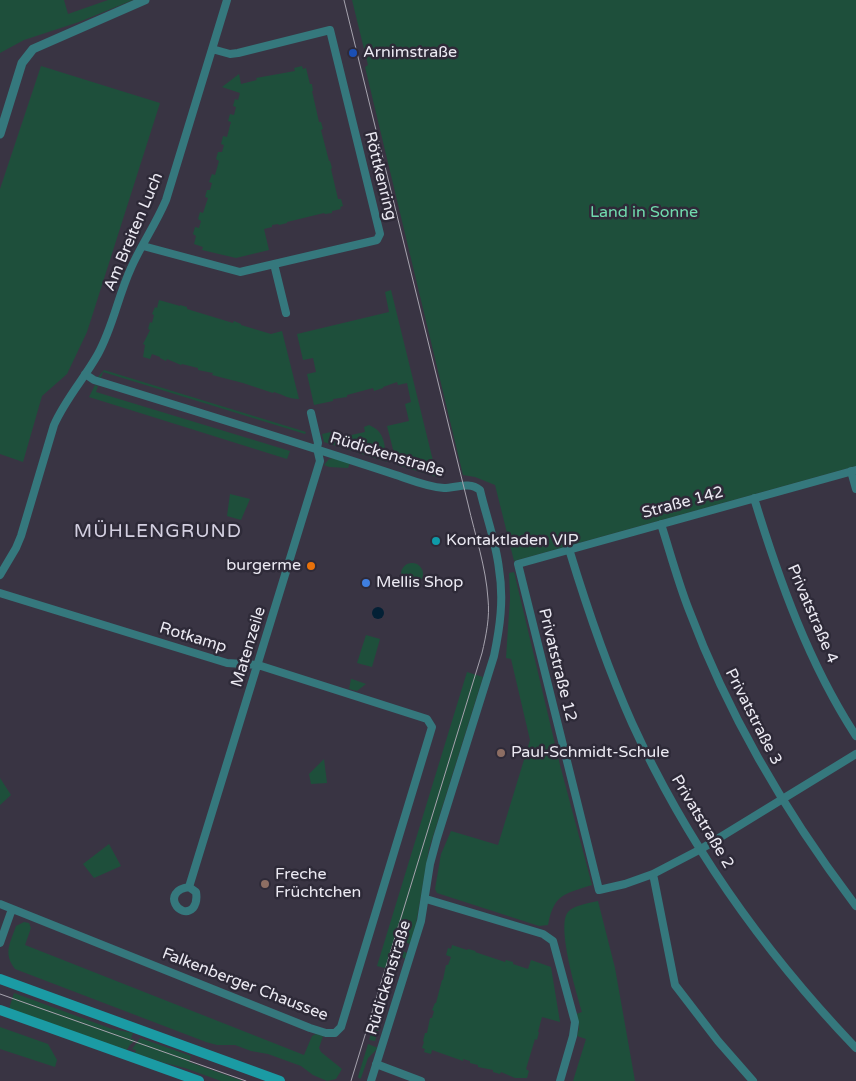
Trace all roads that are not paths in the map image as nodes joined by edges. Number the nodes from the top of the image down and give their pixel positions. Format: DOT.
graph roads {
  1 [pos="145,0"];
  2 [pos="227,0"];
  3 [pos="212,49"];
  4 [pos="0,134"];
  5 [pos="143,246"];
  6 [pos="274,264"];
  7 [pos="286,313"];
  8 [pos="85,374"];
  9 [pos="311,414"];
  10 [pos="317,448"];
  11 [pos="853,470"];
  12 [pos="856,488"];
  13 [pos="754,498"];
  14 [pos="661,524"];
  15 [pos="569,549"];
  16 [pos="518,564"];
  17 [pos="0,575"];
  18 [pos="0,593"];
  19 [pos="258,666"];
  20 [pos="432,727"];
  21 [pos="854,727"];
  22 [pos="856,736"];
  23 [pos="856,754"];
  24 [pos="781,799"];
  25 [pos="701,849"];
  26 [pos="653,874"];
  27 [pos="189,887"];
  28 [pos="426,899"];
  29 [pos="0,904"];
  30 [pos="856,906"];
  31 [pos="12,909"];
  32 [pos="0,943"];
  33 [pos="0,979"];
  34 [pos="0,1010"];
  35 [pos="856,1048"];
  36 [pos="376,1064"];
  37 [pos="199,1081"];
  38 [pos="280,1081"];
  39 [pos="371,1081"];
  40 [pos="421,1081"];
  41 [pos="560,1081"];
  42 [pos="753,1081"];
  1 -- 4 [label="street"];
  2 -- 3 [label="street, Am Breiten Luch"];
  3 -- 5 [label="street, Am Breiten Luch"];
  3 -- 6 [label="street, Röttkenring"];
  5 -- 6 [label="street, Röttkenring"];
  5 -- 8 [label="street, Am Breiten Luch"];
  6 -- 7 [label="street"];
  8 -- 10 [label="street, Rüdickenstraße"];
  8 -- 17 [label="street, Am Breiten Luch"];
  9 -- 10 [label="street, Matenzeile"];
  10 -- 19 [label="street, Matenzeile"];
  10 -- 28 [label="street, Rüdickenstraße"];
  11 -- 12 [label="street"];
  11 -- 13 [label="street, Straße 142"];
  13 -- 14 [label="street, Straße 142"];
  13 -- 21 [label="street, Privatstraße 4"];
  14 -- 15 [label="street, Straße 142"];
  14 -- 24 [label="street, Privatstraße 3"];
  15 -- 16 [label="street, Straße 142"];
  15 -- 25 [label="street, Privatstraße 2"];
  16 -- 26 [label="street, Privatstraße 12"];
  18 -- 19 [label="street, Rotkamp"];
  19 -- 20 [label="street, Rotkamp"];
  19 -- 27 [label="street, Matenzeile"];
  20 -- 31 [label="street, Falkenberger Chaussee"];
  21 -- 22 [label="street, Privatstraße 4"];
  23 -- 24 [label="street"];
  24 -- 25 [label="street"];
  24 -- 30 [label="street, Privatstraße 3"];
  25 -- 26 [label="street"];
  25 -- 35 [label="street, Privatstraße 2"];
  26 -- 42 [label="street"];
  28 -- 36 [label="street, Rüdickenstraße"];
  28 -- 41 [label="street"];
  29 -- 31 [label="street, Falkenberger Chaussee"];
  31 -- 32 [label="street"];
  33 -- 38 [label="main road"];
  34 -- 37 [label="main road"];
  36 -- 39 [label="street, Rüdickenstraße"];
  36 -- 40 [label="street"];
}
